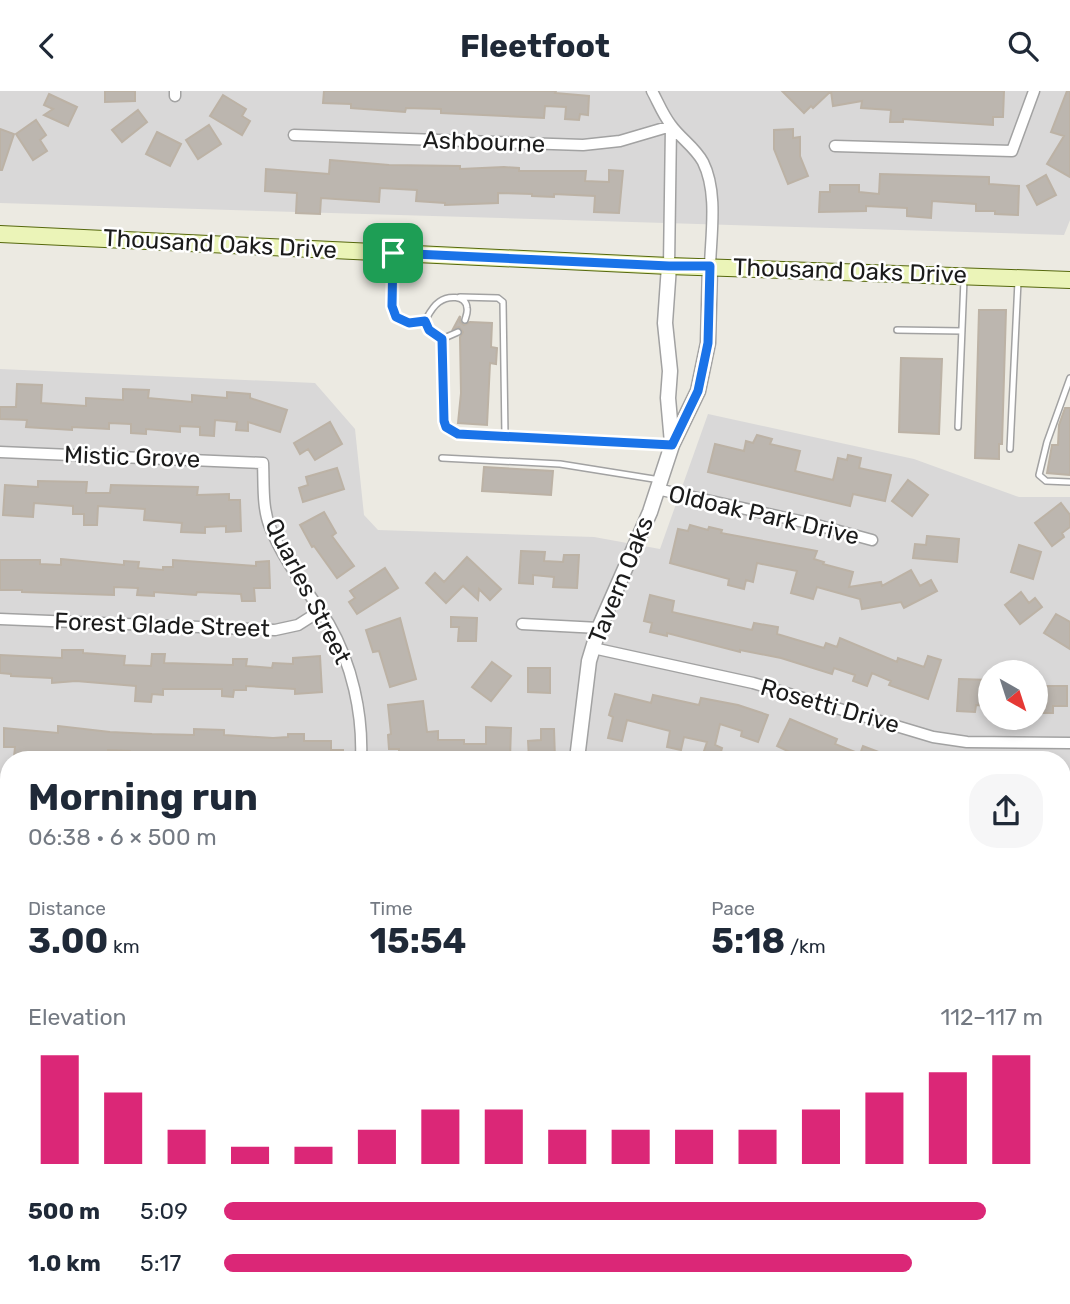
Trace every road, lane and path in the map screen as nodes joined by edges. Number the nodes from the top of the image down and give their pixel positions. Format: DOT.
graph roads {
  1 [pos="652,91"];
  2 [pos="1034,91"];
  3 [pos="671,126"];
  4 [pos="294,135"];
  5 [pos="835,146"];
  6 [pos="0,235"];
  7 [pos="393,253"];
  8 [pos="669,266"];
  9 [pos="710,266"];
  10 [pos="964,276"];
  11 [pos="1018,278"];
  12 [pos="1070,279"];
  13 [pos="460,297"];
  14 [pos="465,320"];
  15 [pos="425,321"];
  16 [pos="897,330"];
  17 [pos="962,331"];
  18 [pos="458,332"];
  19 [pos="442,339"];
  20 [pos="1070,378"];
  21 [pos="958,426"];
  22 [pos="505,436"];
  23 [pos="672,445"];
  24 [pos="1010,449"];
  25 [pos="0,452"];
  26 [pos="442,458"];
  27 [pos="263,463"];
  28 [pos="1070,482"];
  29 [pos="658,485"];
  30 [pos="872,540"];
  31 [pos="320,611"];
  32 [pos="0,619"];
  33 [pos="522,624"];
  34 [pos="599,628"];
  35 [pos="593,648"];
  36 [pos="1070,743"];
  37 [pos="360,751"];
  38 [pos="578,751"];
  1 -- 3 [label="street, Tavern Oaks"];
  2 -- 5 [label="street"];
  3 -- 4 [label="street, Ashbourne"];
  3 -- 8 [label="street, Tavern Oaks"];
  3 -- 9 [label="street, Tavern Oaks"];
  6 -- 7 [label="main road, Thousand Oaks Drive"];
  7 -- 8 [label="main road, Thousand Oaks Drive"];
  7 -- 15 [label="lane"];
  8 -- 9 [label="main road, Thousand Oaks Drive"];
  8 -- 23 [label="street, Tavern Oaks"];
  9 -- 10 [label="main road, Thousand Oaks Drive"];
  9 -- 23 [label="street, Tavern Oaks"];
  10 -- 11 [label="main road, Thousand Oaks Drive"];
  10 -- 17 [label="lane"];
  11 -- 12 [label="main road, Thousand Oaks Drive"];
  11 -- 24 [label="lane"];
  13 -- 14 [label="lane"];
  13 -- 15 [label="lane"];
  13 -- 22 [label="lane"];
  15 -- 19 [label="lane"];
  16 -- 17 [label="lane"];
  17 -- 21 [label="lane"];
  18 -- 19 [label="lane"];
  19 -- 22 [label="lane"];
  20 -- 28 [label="lane"];
  22 -- 23 [label="lane"];
  23 -- 29 [label="street, Tavern Oaks"];
  25 -- 27 [label="street, Mistic Grove"];
  26 -- 29 [label="lane"];
  27 -- 31 [label="street, Quarles Street"];
  29 -- 30 [label="street, Oldoak Park Drive"];
  29 -- 34 [label="street, Tavern Oaks"];
  31 -- 32 [label="street, Forest Glade Street"];
  31 -- 37 [label="street, Quarles Street"];
  33 -- 34 [label="street"];
  34 -- 35 [label="street, Tavern Oaks"];
  35 -- 36 [label="street, Rosetti Drive"];
  35 -- 38 [label="street, Tavern Oaks"];
}
